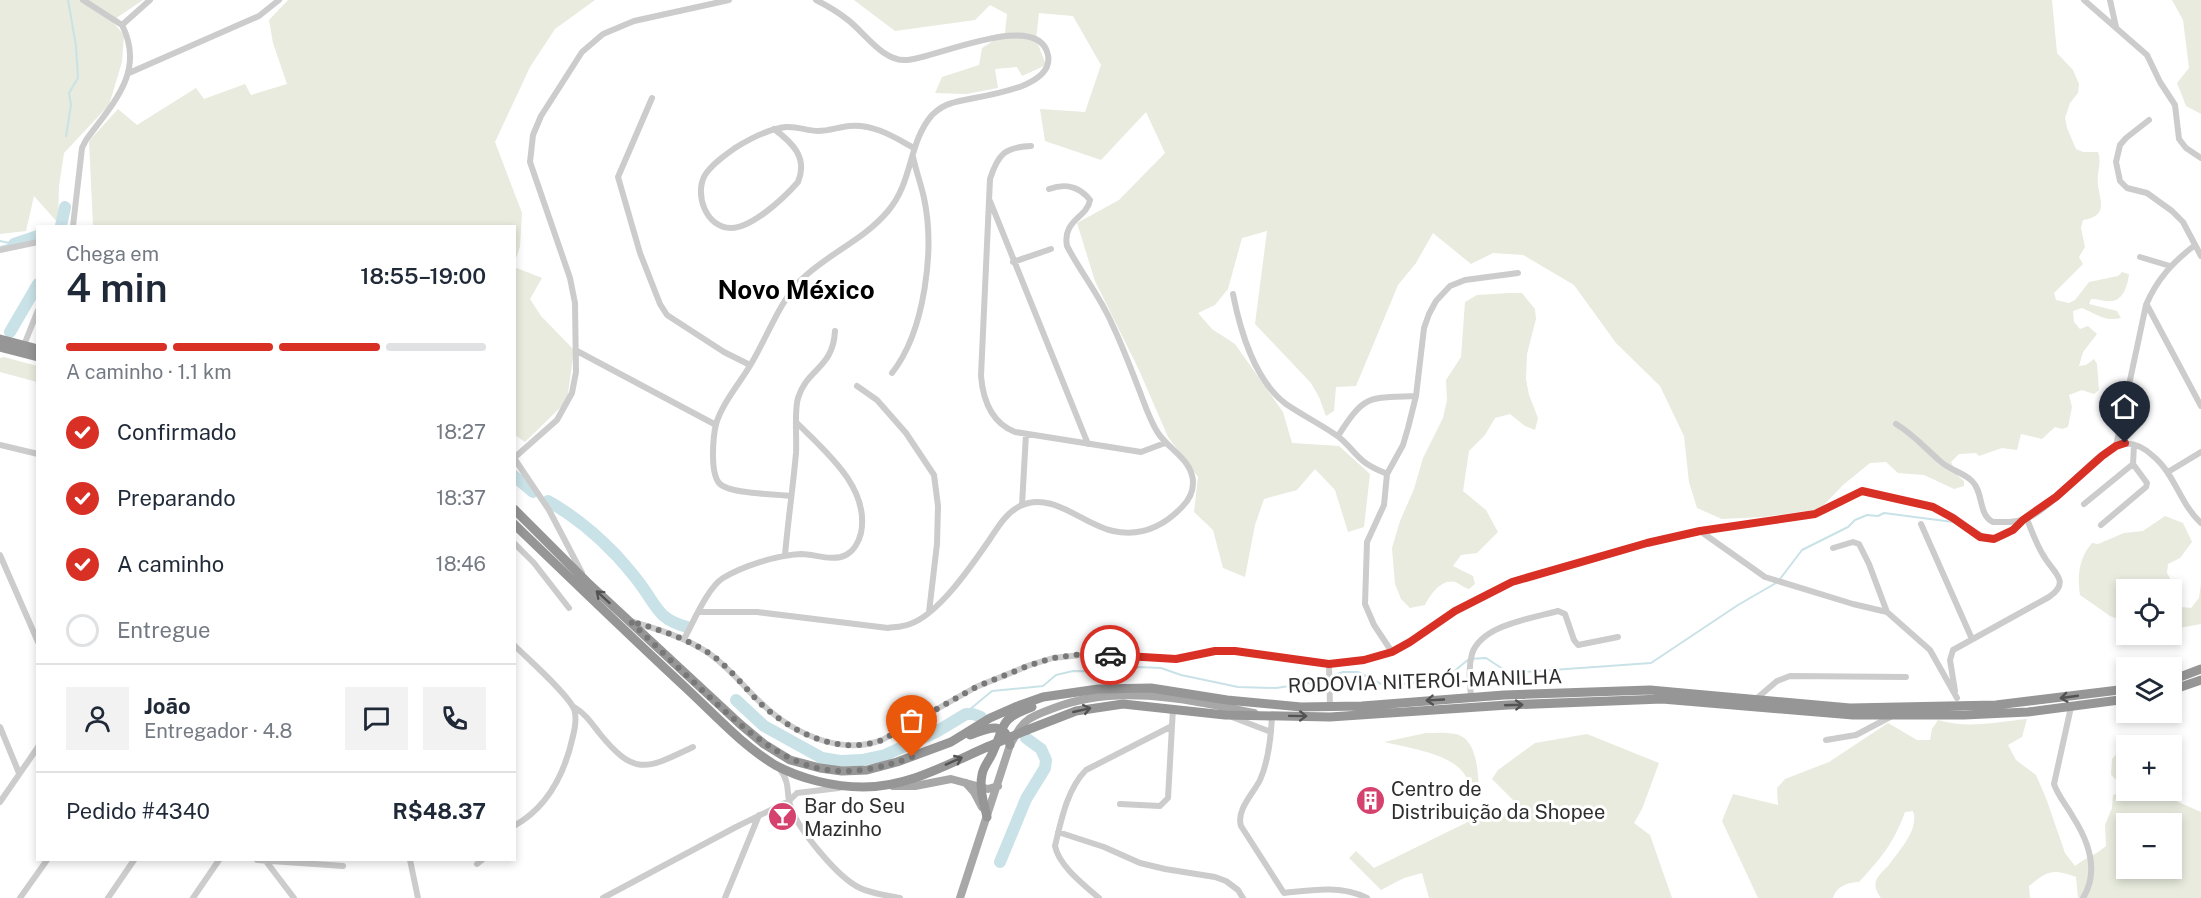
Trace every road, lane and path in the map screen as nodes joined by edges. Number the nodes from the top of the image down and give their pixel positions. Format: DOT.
graph roads {
  1 [pos="83,0"];
  2 [pos="150,0"];
  3 [pos="279,0"];
  4 [pos="729,0"];
  5 [pos="816,0"];
  6 [pos="2084,0"];
  7 [pos="2110,0"];
  8 [pos="122,26"];
  9 [pos="2116,27"];
  10 [pos="129,72"];
  11 [pos="652,98"];
  12 [pos="2150,120"];
  13 [pos="774,129"];
  14 [pos="1031,146"];
  15 [pos="914,148"];
  16 [pos="912,157"];
  17 [pos="2201,158"];
  18 [pos="1049,189"];
  19 [pos="988,197"];
  20 [pos="73,225"];
  21 [pos="36,242"];
  22 [pos="2195,245"];
  23 [pos="1051,249"];
  24 [pos="0,250"];
  25 [pos="2201,256"];
  26 [pos="2140,257"];
  27 [pos="1013,262"];
  28 [pos="2170,266"];
  29 [pos="1518,273"];
  30 [pos="1233,294"];
  31 [pos="2146,305"];
  32 [pos="36,315"];
  33 [pos="835,331"];
  34 [pos="0,339"];
  35 [pos="24,345"];
  36 [pos="0,347"];
  37 [pos="36,348"];
  38 [pos="577,351"];
  39 [pos="36,356"];
  40 [pos="750,365"];
  41 [pos="892,373"];
  42 [pos="857,386"];
  43 [pos="1416,396"];
  44 [pos="2201,406"];
  45 [pos="798,424"];
  46 [pos="1896,424"];
  47 [pos="716,425"];
  48 [pos="1026,434"];
  49 [pos="1338,436"];
  50 [pos="1165,443"];
  51 [pos="1088,444"];
  52 [pos="0,445"];
  53 [pos="2134,445"];
  54 [pos="2116,446"];
  55 [pos="2201,452"];
  56 [pos="36,454"];
  57 [pos="516,456"];
  58 [pos="516,461"];
  59 [pos="2133,464"];
  60 [pos="2168,472"];
  61 [pos="1387,474"];
  62 [pos="791,496"];
  63 [pos="2084,504"];
  64 [pos="1022,505"];
  65 [pos="516,511"];
  66 [pos="2025,520"];
  67 [pos="2201,523"];
  68 [pos="1920,524"];
  69 [pos="2101,525"];
  70 [pos="516,526"];
  71 [pos="1700,531"];
  72 [pos="516,545"];
  73 [pos="1833,548"];
  74 [pos="0,555"];
  75 [pos="785,555"];
  76 [pos="587,582"];
  77 [pos="569,608"];
  78 [pos="700,612"];
  79 [pos="1887,612"];
  80 [pos="929,613"];
  81 [pos="630,621"];
  82 [pos="36,627"];
  83 [pos="32,632"];
  84 [pos="1618,637"];
  85 [pos="36,639"];
  86 [pos="684,639"];
  87 [pos="1972,639"];
  88 [pos="516,647"];
  89 [pos="1392,652"];
  90 [pos="1329,668"];
  91 [pos="2201,669"];
  92 [pos="2182,676"];
  93 [pos="1906,677"];
  94 [pos="2201,680"];
  95 [pos="2182,687"];
  96 [pos="2116,690"];
  97 [pos="1076,691"];
  98 [pos="1471,697"];
  99 [pos="1755,699"];
  100 [pos="2116,701"];
  101 [pos="1958,702"];
  102 [pos="574,707"];
  103 [pos="1330,707"];
  104 [pos="2071,707"];
  105 [pos="1173,708"];
  106 [pos="1225,715"];
  107 [pos="1893,715"];
  108 [pos="1272,716"];
  109 [pos="0,727"];
  110 [pos="1170,727"];
  111 [pos="1001,729"];
  112 [pos="1271,732"];
  113 [pos="1826,740"];
  114 [pos="951,742"];
  115 [pos="1010,745"];
  116 [pos="693,747"];
  117 [pos="36,750"];
  118 [pos="776,765"];
  119 [pos="19,773"];
  120 [pos="965,783"];
  121 [pos="846,786"];
  122 [pos="881,786"];
  123 [pos="998,786"];
  124 [pos="982,787"];
  125 [pos="789,801"];
  126 [pos="0,802"];
  127 [pos="1120,804"];
  128 [pos="760,814"];
  129 [pos="987,817"];
  130 [pos="516,825"];
  131 [pos="1059,832"];
  132 [pos="46,861"];
  133 [pos="133,861"];
  134 [pos="218,861"];
  135 [pos="266,861"];
  136 [pos="278,861"];
  137 [pos="410,861"];
  138 [pos="343,866"];
  139 [pos="1284,896"];
  140 [pos="20,898"];
  141 [pos="108,898"];
  142 [pos="193,898"];
  143 [pos="294,898"];
  144 [pos="418,898"];
  145 [pos="603,898"];
  146 [pos="725,898"];
  147 [pos="900,898"];
  148 [pos="960,898"];
  149 [pos="1099,898"];
  150 [pos="1243,898"];
  151 [pos="1367,898"];
  152 [pos="2083,898"];
  1 -- 8 [label="street"];
  2 -- 8 [label="street"];
  3 -- 10 [label="street"];
  4 -- 38 [label="street"];
  5 -- 15 [label="street"];
  6 -- 9 [label="street"];
  7 -- 9 [label="street"];
  8 -- 10 [label="street"];
  9 -- 17 [label="street"];
  10 -- 20 [label="street"];
  11 -- 40 [label="street"];
  12 -- 22 [label="street"];
  13 -- 13 [label="street"];
  13 -- 15 [label="street"];
  14 -- 19 [label="street"];
  15 -- 16 [label="street"];
  16 -- 40 [label="street"];
  16 -- 41 [label="street"];
  18 -- 50 [label="street"];
  19 -- 27 [label="street"];
  19 -- 48 [label="street"];
  21 -- 24 [label="street"];
  22 -- 25 [label="street"];
  22 -- 28 [label="street"];
  23 -- 27 [label="street"];
  26 -- 28 [label="street"];
  27 -- 51 [label="street"];
  28 -- 31 [label="street"];
  29 -- 43 [label="street"];
  30 -- 49 [label="street"];
  31 -- 44 [label="street"];
  31 -- 54 [label="street"];
  32 -- 35 [label="street"];
  33 -- 45 [label="street"];
  34 -- 35 [label="highway"];
  35 -- 37 [label="highway"];
  36 -- 39 [label="highway"];
  38 -- 47 [label="street"];
  38 -- 57 [label="street"];
  40 -- 47 [label="street"];
  42 -- 80 [label="street"];
  43 -- 49 [label="street"];
  43 -- 61 [label="street"];
  45 -- 62 [label="street"];
  45 -- 75 [label="street"];
  46 -- 66 [label="street"];
  47 -- 62 [label="street"];
  48 -- 51 [label="street"];
  48 -- 64 [label="street"];
  49 -- 61 [label="street"];
  50 -- 51 [label="street"];
  50 -- 64 [label="street"];
  52 -- 56 [label="street"];
  53 -- 54 [label="street"];
  53 -- 59 [label="street"];
  53 -- 60 [label="street"];
  54 -- 66 [label="street"];
  55 -- 60 [label="street"];
  58 -- 76 [label="street"];
  59 -- 63 [label="street"];
  59 -- 69 [label="street"];
  60 -- 67 [label="street"];
  61 -- 89 [label="street"];
  62 -- 75 [label="street"];
  64 -- 80 [label="street"];
  65 -- 76 [label="highway, RODOVIA NITERÓI-MANILHA"];
  66 -- 71 [label="street"];
  66 -- 87 [label="street"];
  68 -- 87 [label="street"];
  70 -- 118 [label="highway, RODOVIA NITERÓI-MANILHA"];
  71 -- 79 [label="street"];
  71 -- 89 [label="street"];
  72 -- 77 [label="street"];
  73 -- 79 [label="street"];
  74 -- 83 [label="street"];
  75 -- 78 [label="street"];
  81 -- 76 [label="highway, RODOVIA NITERÓI-MANILHA, one-way"];
  78 -- 80 [label="street"];
  78 -- 86 [label="street"];
  79 -- 101 [label="street"];
  81 -- 86 [label="street"];
  81 -- 114 [label="highway, RODOVIA NITERÓI-MANILHA"];
  82 -- 83 [label="street"];
  83 -- 85 [label="street"];
  84 -- 98 [label="street"];
  86 -- 90 [label="street"];
  87 -- 101 [label="street"];
  88 -- 102 [label="street"];
  89 -- 90 [label="street"];
  90 -- 103 [label="street"];
  91 -- 92 [label="highway"];
  93 -- 99 [label="street"];
  94 -- 95 [label="highway"];
  96 -- 101 [label="highway, RODOVIA NITERÓI-MANILHA, one-way"];
  97 -- 103 [label="highway, RODOVIA NITERÓI-MANILHA"];
  97 -- 111 [label="highway"];
  97 -- 114 [label="highway, RODOVIA NITERÓI-MANILHA"];
  98 -- 99 [label="highway, RODOVIA NITERÓI-MANILHA"];
  98 -- 103 [label="highway, RODOVIA NITERÓI-MANILHA, one-way"];
  99 -- 101 [label="highway, RODOVIA NITERÓI-MANILHA"];
  100 -- 104 [label="highway, RODOVIA NITERÓI-MANILHA"];
  102 -- 116 [label="street"];
  102 -- 130 [label="street"];
  104 -- 107 [label="highway, RODOVIA NITERÓI-MANILHA"];
  104 -- 152 [label="street"];
  105 -- 106 [label="highway, RODOVIA NITERÓI-MANILHA"];
  105 -- 110 [label="street"];
  122 -- 105 [label="highway, RODOVIA NITERÓI-MANILHA, one-way, bridge"];
  106 -- 108 [label="highway, RODOVIA NITERÓI-MANILHA"];
  106 -- 112 [label="street"];
  108 -- 107 [label="highway, RODOVIA NITERÓI-MANILHA, one-way"];
  107 -- 113 [label="street"];
  108 -- 112 [label="street"];
  108 -- 115 [label="main road"];
  109 -- 119 [label="street"];
  110 -- 127 [label="street"];
  110 -- 131 [label="street"];
  111 -- 114 [label="highway"];
  111 -- 115 [label="highway"];
  111 -- 124 [label="highway"];
  112 -- 139 [label="street"];
  115 -- 123 [label="main road"];
  117 -- 119 [label="street"];
  118 -- 121 [label="highway, RODOVIA NITERÓI-MANILHA"];
  118 -- 125 [label="street"];
  119 -- 126 [label="street"];
  120 -- 122 [label="main road"];
  120 -- 124 [label="main road"];
  120 -- 129 [label="main road"];
  121 -- 122 [label="highway, RODOVIA NITERÓI-MANILHA"];
  121 -- 125 [label="street"];
  123 -- 124 [label="main road"];
  123 -- 129 [label="main road"];
  124 -- 129 [label="highway"];
  125 -- 128 [label="street"];
  125 -- 147 [label="street"];
  128 -- 145 [label="street"];
  128 -- 146 [label="street"];
  129 -- 148 [label="main road"];
  131 -- 149 [label="street"];
  131 -- 150 [label="street"];
  132 -- 140 [label="street"];
  133 -- 141 [label="street"];
  134 -- 142 [label="street"];
  135 -- 143 [label="street"];
  136 -- 138 [label="street"];
  137 -- 144 [label="street"];
  139 -- 151 [label="street"];
}
